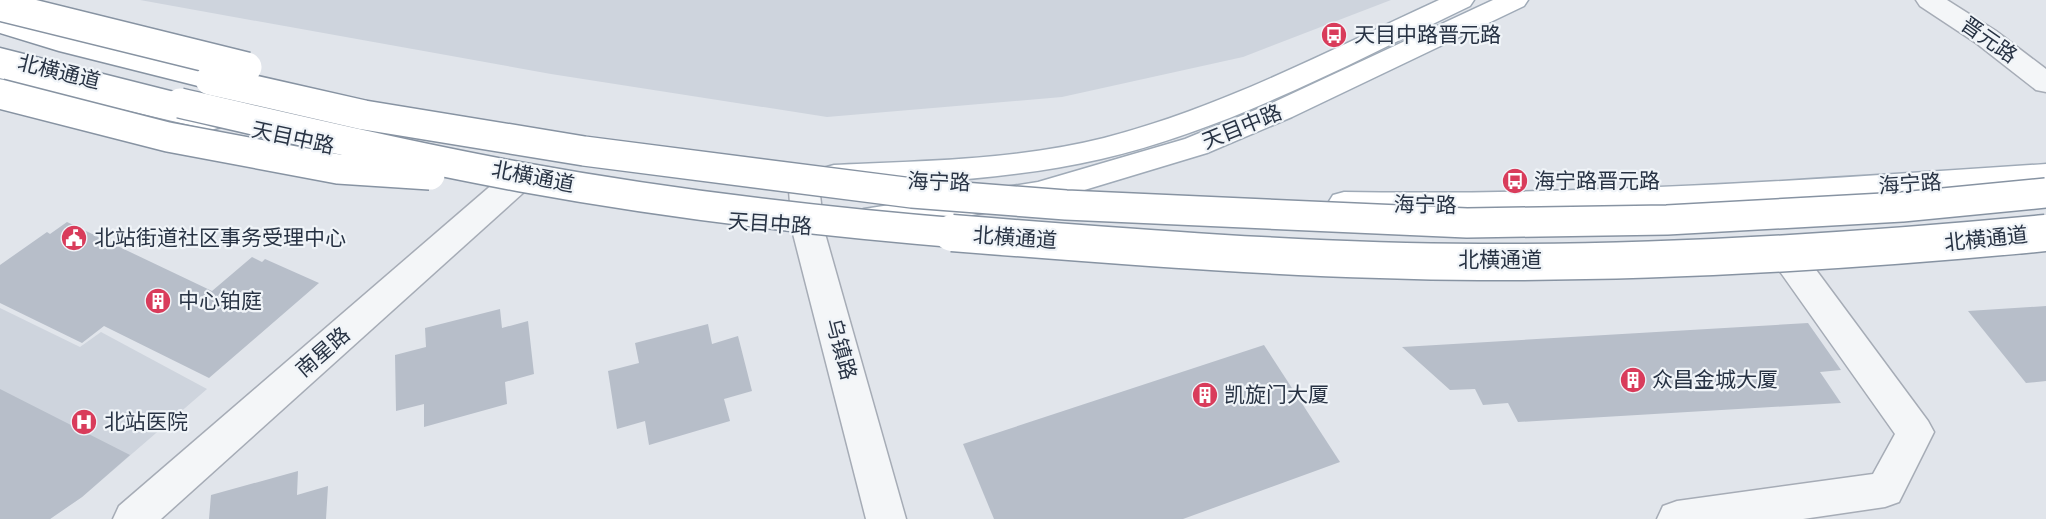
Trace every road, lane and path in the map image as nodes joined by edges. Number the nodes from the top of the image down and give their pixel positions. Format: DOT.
graph roads {
  1 [pos="1461,0"];
  2 [pos="1515,0"];
  3 [pos="1929,0"];
  4 [pos="0,6"];
  5 [pos="0,16"];
  6 [pos="0,24"];
  7 [pos="0,57"];
  8 [pos="0,69"];
  9 [pos="2046,83"];
  10 [pos="0,94"];
  11 [pos="584,151"];
  12 [pos="2046,175"];
  13 [pos="803,177"];
  14 [pos="567,184"];
  15 [pos="512,185"];
  16 [pos="1054,189"];
  17 [pos="2046,193"];
  18 [pos="808,230"];
  19 [pos="2046,233"];
  20 [pos="2046,244"];
  21 [pos="1793,264"];
  22 [pos="133,519"];
  23 [pos="886,519"];
  24 [pos="1677,519"];
  1 -- 13 [label="main road, 天目中路"];
  2 -- 16 [label="main road, 天目中路"];
  3 -- 9 [label="street, 晋元路"];
  4 -- 11 [label="main road, bridge"];
  5 -- 13 [label="main road, 天目中路"];
  6 -- 11 [label="main road, 北横通道, bridge"];
  7 -- 14 [label="main road, 北横通道, bridge"];
  8 -- 15 [label="main road, 天目中路"];
  10 -- 14 [label="main road, bridge"];
  11 -- 17 [label="main road, 北横通道, bridge"];
  12 -- 16 [label="main road, 海宁路"];
  13 -- 16 [label="main road, 海宁路"];
  13 -- 18 [label="street, 乌镇路"];
  14 -- 19 [label="main road, 北横通道, bridge"];
  15 -- 18 [label="main road, 天目中路"];
  15 -- 22 [label="street, 南星路"];
  16 -- 18 [label="main road, 天目中路"];
  18 -- 21 [label="main road"];
  18 -- 23 [label="street, 乌镇路"];
  20 -- 21 [label="main road"];
  21 -- 24 [label="street"];
}
